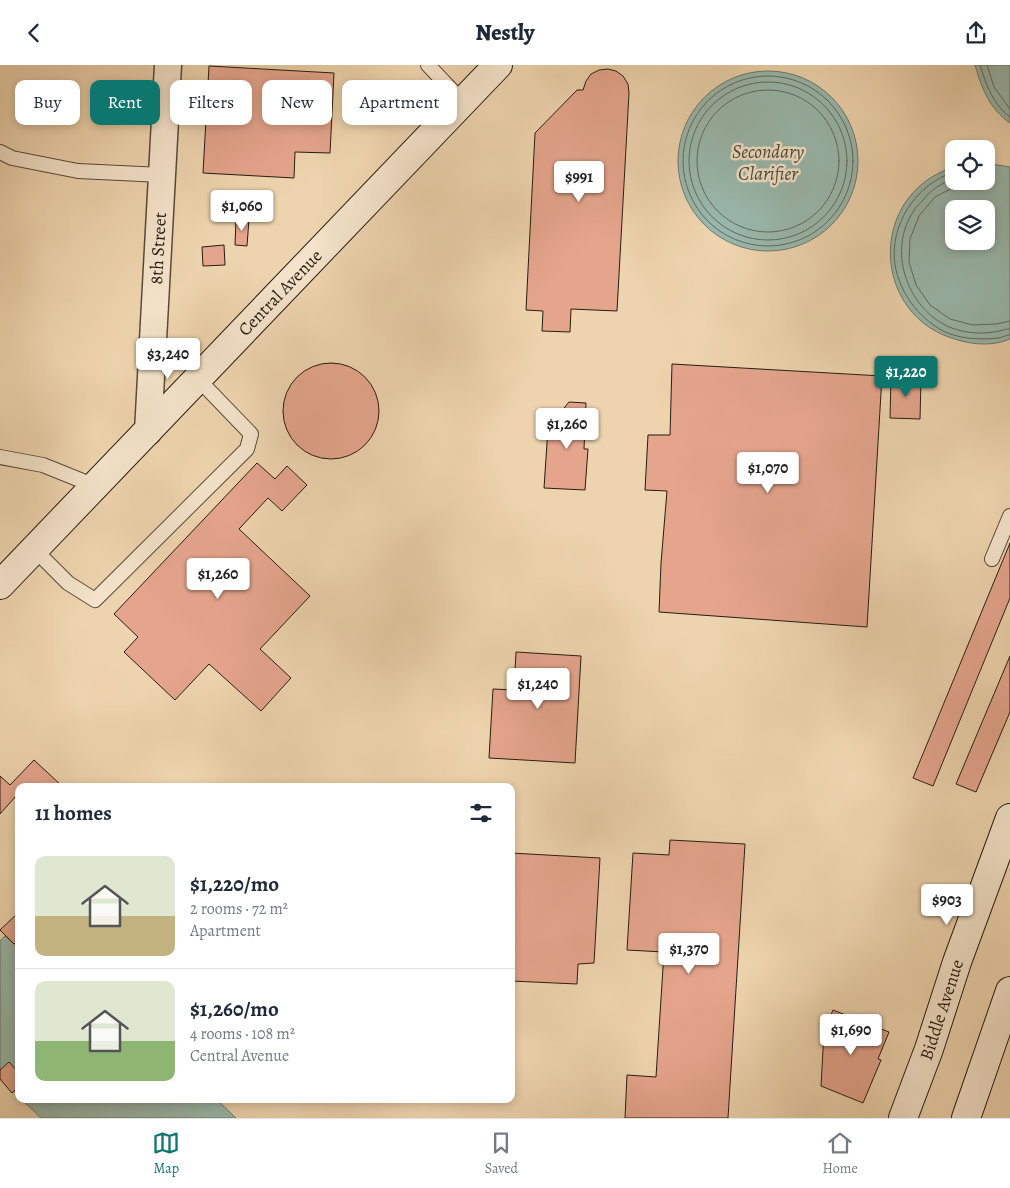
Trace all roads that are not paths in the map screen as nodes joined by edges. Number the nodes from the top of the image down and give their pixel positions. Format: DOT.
graph roads {
  1 [pos="168,65"];
  2 [pos="428,65"];
  3 [pos="498,65"];
  4 [pos="463,102"];
  5 [pos="0,152"];
  6 [pos="162,175"];
  7 [pos="198,379"];
  8 [pos="148,432"];
  9 [pos="0,457"];
  10 [pos="95,486"];
  11 [pos="1010,516"];
  12 [pos="34,549"];
  13 [pos="992,559"];
  14 [pos="0,585"];
  15 [pos="1010,818"];
  16 [pos="1010,991"];
  17 [pos="903,1118"];
  18 [pos="966,1118"];
  1 -- 6 [label="street, 8th Street"];
  2 -- 4 [label="lane"];
  3 -- 4 [label="street, Central Avenue"];
  4 -- 7 [label="street, Central Avenue"];
  5 -- 6 [label="lane"];
  6 -- 8 [label="street, 8th Street"];
  7 -- 8 [label="street, Central Avenue"];
  7 -- 12 [label="lane"];
  8 -- 10 [label="street, Central Avenue"];
  9 -- 10 [label="lane"];
  10 -- 12 [label="street, Central Avenue"];
  11 -- 13 [label="lane"];
  12 -- 14 [label="street, Central Avenue"];
  15 -- 17 [label="street, Biddle Avenue"];
  16 -- 18 [label="street"];
}
